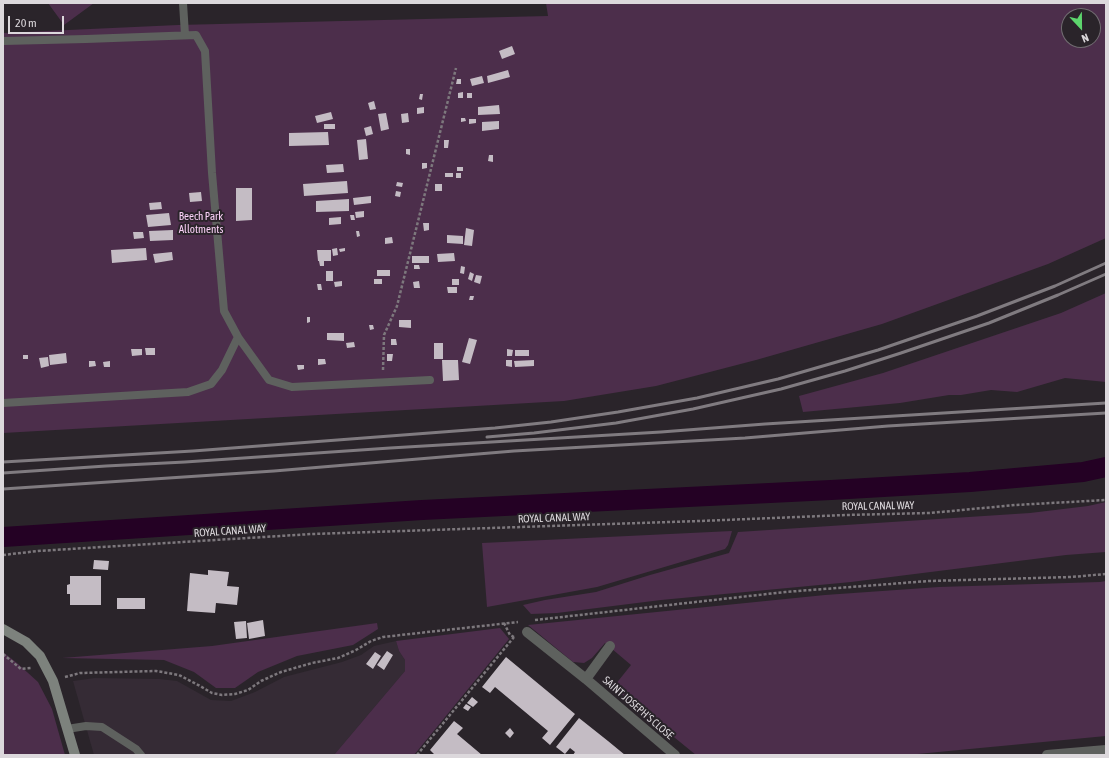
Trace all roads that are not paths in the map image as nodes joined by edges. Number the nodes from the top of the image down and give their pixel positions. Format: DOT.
graph roads {
  1 [pos="183,3"];
  2 [pos="185,35"];
  3 [pos="3,41"];
  4 [pos="238,337"];
  5 [pos="430,380"];
  6 [pos="3,402"];
  7 [pos="3,629"];
  8 [pos="527,632"];
  9 [pos="610,646"];
  10 [pos="586,679"];
  11 [pos="67,729"];
  12 [pos="1106,750"];
  13 [pos="75,755"];
  14 [pos="141,755"];
  15 [pos="675,755"];
  16 [pos="1047,755"];
  1 -- 2 [label="lane"];
  2 -- 3 [label="lane"];
  2 -- 4 [label="lane"];
  4 -- 5 [label="lane"];
  4 -- 6 [label="lane"];
  7 -- 11 [label="street"];
  8 -- 10 [label="street, SAINT JOSEPH'S CLOSE"];
  9 -- 10 [label="street, SAINT JOSEPH'S CLOSE"];
  10 -- 15 [label="street, SAINT JOSEPH'S CLOSE"];
  11 -- 13 [label="street"];
  11 -- 14 [label="lane"];
  12 -- 16 [label="street"];
}
